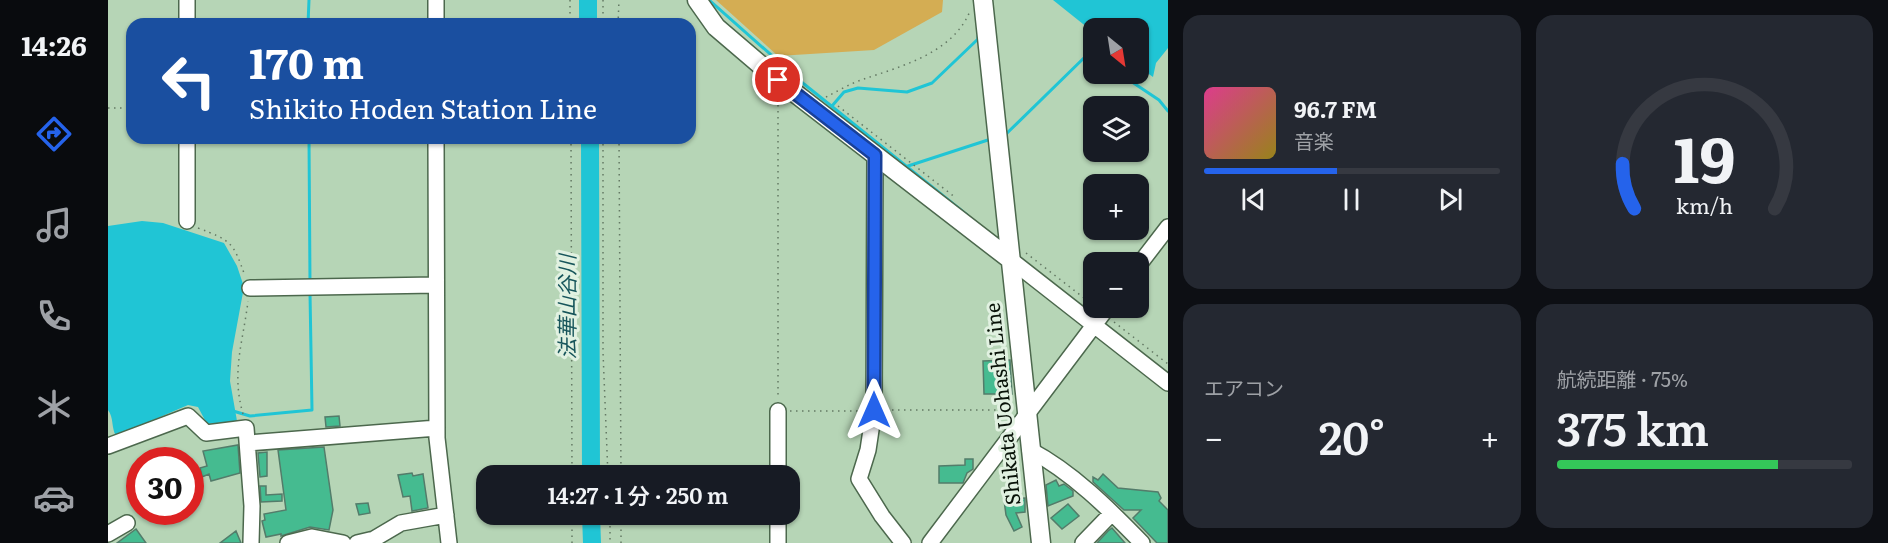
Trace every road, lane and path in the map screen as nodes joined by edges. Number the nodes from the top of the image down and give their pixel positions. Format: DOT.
graph roads {
  1 [pos="187,0"];
  2 [pos="436,0"];
  3 [pos="570,0"];
  4 [pos="603,0"];
  5 [pos="618,0"];
  6 [pos="697,0"];
  7 [pos="983,3"];
  8 [pos="187,18"];
  9 [pos="436,18"];
  10 [pos="570,18"];
  11 [pos="603,18"];
  12 [pos="618,18"];
  13 [pos="778,80"];
  14 [pos="810,105"];
  15 [pos="108,108"];
  16 [pos="126,108"];
  17 [pos="187,144"];
  18 [pos="436,144"];
  19 [pos="571,144"];
  20 [pos="603,144"];
  21 [pos="619,144"];
  22 [pos="875,155"];
  23 [pos="187,221"];
  24 [pos="1168,227"];
  25 [pos="1010,252"];
  26 [pos="1149,252"];
  27 [pos="436,285"];
  28 [pos="250,288"];
  29 [pos="1083,303"];
  30 [pos="1099,318"];
  31 [pos="1104,318"];
  32 [pos="1105,318"];
  33 [pos="1168,364"];
  34 [pos="1168,383"];
  35 [pos="874,410"];
  36 [pos="778,411"];
  37 [pos="1027,414"];
  38 [pos="437,428"];
  39 [pos="248,436"];
  40 [pos="108,446"];
  41 [pos="1030,450"];
  42 [pos="572,465"];
  43 [pos="608,465"];
  44 [pos="621,465"];
  45 [pos="778,465"];
  46 [pos="1112,513"];
  47 [pos="446,514"];
  48 [pos="126,524"];
  49 [pos="572,525"];
  50 [pos="610,525"];
  51 [pos="621,525"];
  52 [pos="778,525"];
  53 [pos="108,534"];
  54 [pos="383,539"];
  55 [pos="322,540"];
  56 [pos="250,543"];
  57 [pos="288,543"];
  58 [pos="343,543"];
  59 [pos="357,543"];
  60 [pos="449,543"];
  61 [pos="572,543"];
  62 [pos="610,543"];
  63 [pos="621,543"];
  64 [pos="778,543"];
  65 [pos="903,543"];
  66 [pos="930,543"];
  67 [pos="1041,543"];
  68 [pos="1083,543"];
  69 [pos="1142,543"];
  1 -- 8 [label="street"];
  2 -- 9 [label="street"];
  3 -- 10 [label="path"];
  4 -- 11 [label="path"];
  5 -- 12 [label="path"];
  6 -- 13 [label="main road"];
  7 -- 14 [label="path"];
  7 -- 25 [label="main road, Shikata Uohashi Line"];
  13 -- 14 [label="main road"];
  13 -- 36 [label="path"];
  14 -- 22 [label="main road"];
  15 -- 16 [label="path"];
  17 -- 23 [label="street"];
  18 -- 27 [label="street"];
  19 -- 42 [label="path"];
  20 -- 43 [label="path"];
  21 -- 44 [label="path"];
  22 -- 25 [label="main road"];
  22 -- 35 [label="street"];
  23 -- 28 [label="path"];
  24 -- 26 [label="street"];
  25 -- 29 [label="street"];
  25 -- 37 [label="main road, Shikata Uohashi Line"];
  27 -- 28 [label="street"];
  27 -- 38 [label="street"];
  28 -- 39 [label="path"];
  30 -- 37 [label="street"];
  31 -- 34 [label="street"];
  32 -- 33 [label="path"];
  35 -- 36 [label="path"];
  35 -- 37 [label="path"];
  35 -- 65 [label="street"];
  36 -- 45 [label="street"];
  37 -- 41 [label="main road, Shikata Uohashi Line"];
  37 -- 66 [label="street"];
  38 -- 39 [label="street"];
  38 -- 47 [label="street"];
  39 -- 40 [label="street"];
  39 -- 56 [label="street"];
  41 -- 46 [label="street"];
  41 -- 67 [label="main road, Shikata Uohashi Line"];
  46 -- 68 [label="street"];
  46 -- 69 [label="street"];
  47 -- 54 [label="street"];
  47 -- 60 [label="street"];
  48 -- 53 [label="street"];
  49 -- 61 [label="path"];
  50 -- 62 [label="path"];
  51 -- 63 [label="path"];
  52 -- 64 [label="street"];
  54 -- 59 [label="street"];
  55 -- 57 [label="street"];
  55 -- 58 [label="street"];
}
